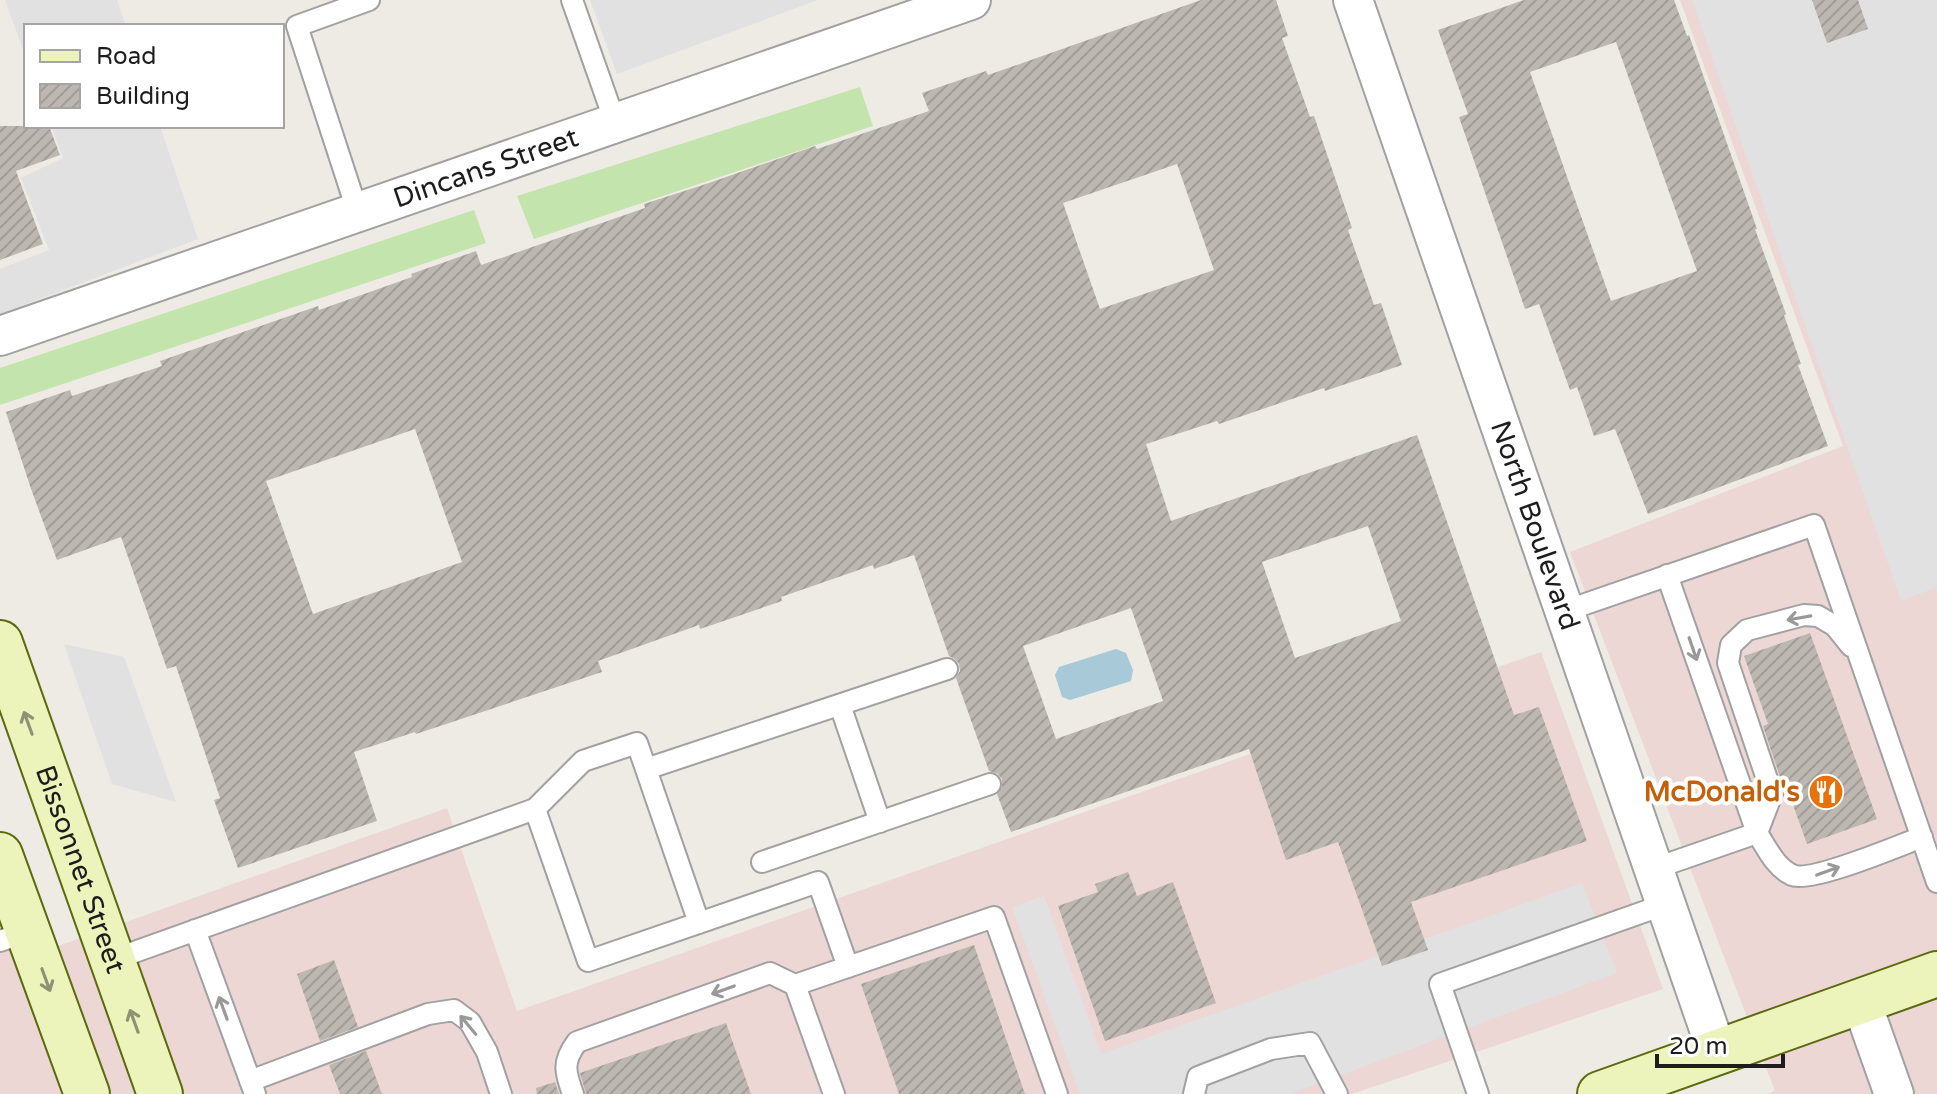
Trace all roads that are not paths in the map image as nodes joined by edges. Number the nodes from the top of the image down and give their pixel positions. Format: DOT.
graph roads {
  1 [pos="369,0"];
  2 [pos="572,0"];
  3 [pos="971,0"];
  4 [pos="1353,0"];
  5 [pos="615,122"];
  6 [pos="358,213"];
  7 [pos="0,336"];
  8 [pos="1667,575"];
  9 [pos="1565,611"];
  10 [pos="0,643"];
  11 [pos="1859,657"];
  12 [pos="947,669"];
  13 [pos="840,705"];
  14 [pos="646,769"];
  15 [pos="990,784"];
  16 [pos="535,809"];
  17 [pos="880,822"];
  18 [pos="1757,833"];
  19 [pos="1922,837"];
  20 [pos="0,855"];
  21 [pos="762,862"];
  22 [pos="1653,869"];
  23 [pos="1937,882"];
  24 [pos="1666,904"];
  25 [pos="94,908"];
  26 [pos="699,923"];
  27 [pos="195,930"];
  28 [pos="14,936"];
  29 [pos="112,960"];
  30 [pos="848,967"];
  31 [pos="1937,974"];
  32 [pos="795,985"];
  33 [pos="1861,1001"];
  34 [pos="1717,1052"];
  35 [pos="252,1088"];
  36 [pos="87,1094"];
  37 [pos="160,1094"];
  38 [pos="501,1094"];
  39 [pos="573,1094"];
  40 [pos="834,1094"];
  41 [pos="1057,1094"];
  42 [pos="1194,1094"];
  43 [pos="1337,1094"];
  44 [pos="1478,1094"];
  45 [pos="1600,1094"];
  46 [pos="1894,1094"];
  1 -- 6 [label="lane"];
  2 -- 5 [label="lane"];
  3 -- 5 [label="street, Dincans Street"];
  4 -- 9 [label="street, North Boulevard"];
  5 -- 6 [label="street, Dincans Street"];
  6 -- 7 [label="street, Dincans Street"];
  8 -- 9 [label="lane"];
  8 -- 11 [label="lane"];
  8 -- 18 [label="lane, one-way"];
  9 -- 22 [label="street, North Boulevard"];
  25 -- 10 [label="main road, Bissonnet Street, one-way"];
  11 -- 18 [label="lane, one-way"];
  11 -- 19 [label="lane"];
  12 -- 13 [label="lane"];
  13 -- 14 [label="lane"];
  13 -- 17 [label="lane"];
  14 -- 16 [label="lane"];
  14 -- 26 [label="lane"];
  15 -- 17 [label="lane"];
  16 -- 26 [label="lane"];
  16 -- 27 [label="lane"];
  17 -- 21 [label="lane"];
  18 -- 19 [label="lane, one-way"];
  18 -- 22 [label="lane"];
  19 -- 23 [label="lane"];
  20 -- 28 [label="main road"];
  22 -- 24 [label="street, North Boulevard"];
  24 -- 34 [label="street, North Boulevard"];
  24 -- 44 [label="lane"];
  25 -- 28 [label="main road"];
  25 -- 29 [label="main road, Bissonnet Street"];
  26 -- 30 [label="lane"];
  27 -- 29 [label="lane"];
  35 -- 27 [label="lane, one-way"];
  28 -- 36 [label="main road, one-way"];
  37 -- 29 [label="main road, Bissonnet Street, one-way"];
  30 -- 32 [label="lane"];
  30 -- 41 [label="lane"];
  31 -- 33 [label="main road"];
  32 -- 39 [label="lane, one-way"];
  32 -- 40 [label="lane"];
  33 -- 34 [label="main road"];
  33 -- 46 [label="street"];
  34 -- 45 [label="main road"];
  38 -- 35 [label="lane, one-way"];
  42 -- 43 [label="lane"];
}
